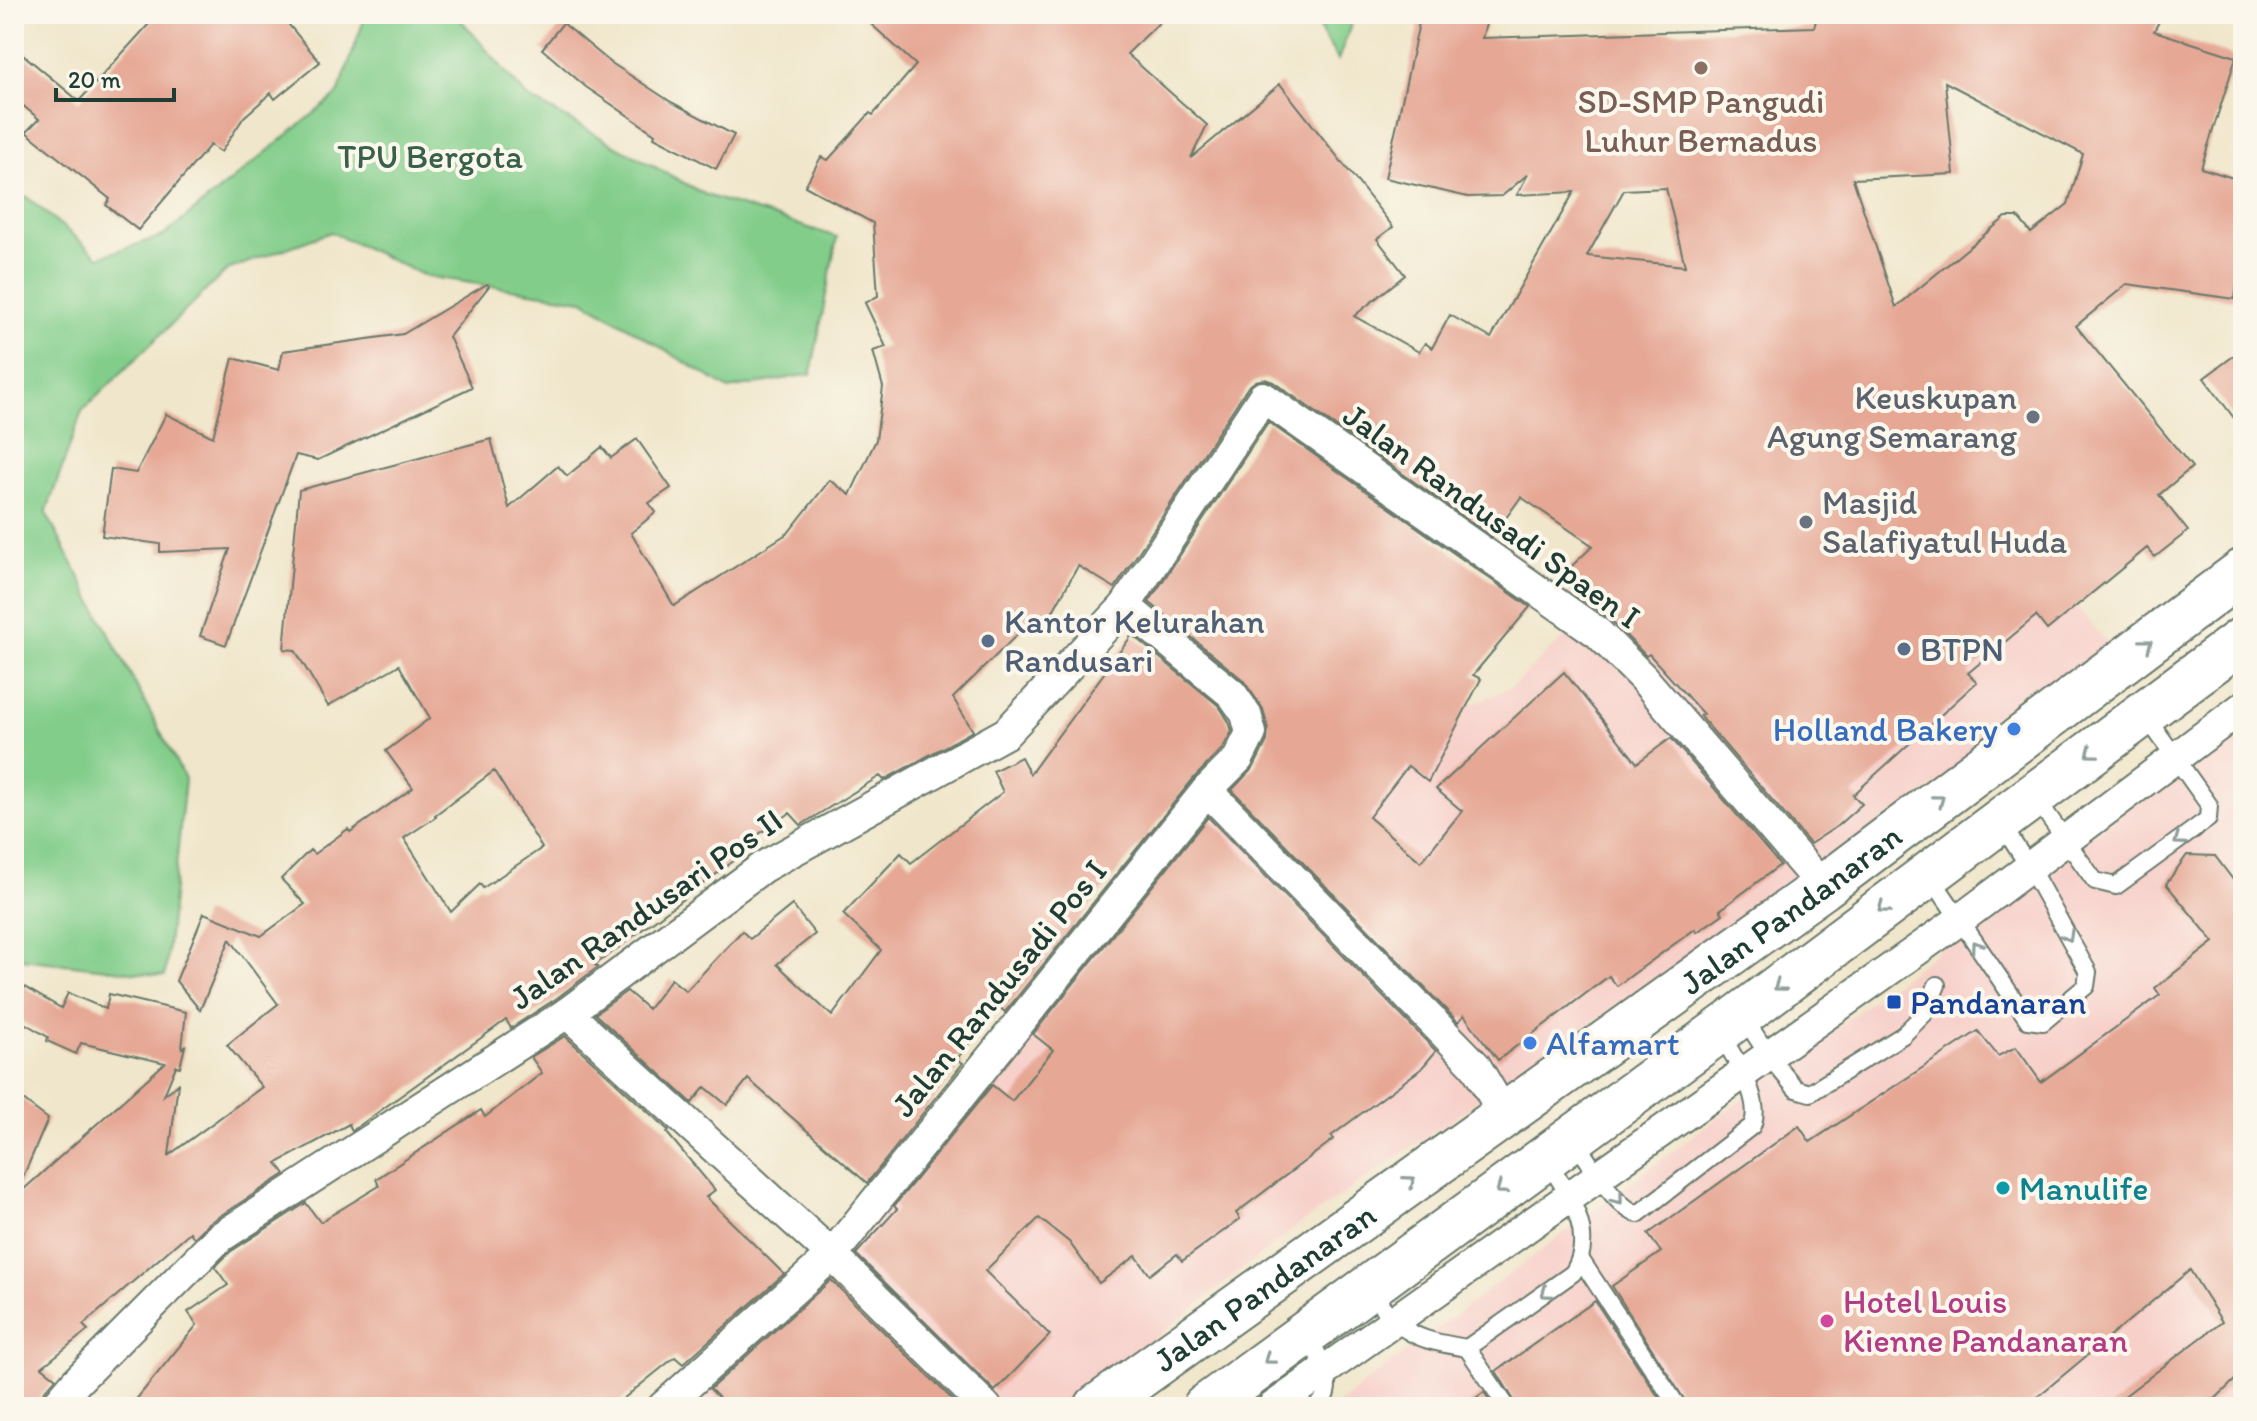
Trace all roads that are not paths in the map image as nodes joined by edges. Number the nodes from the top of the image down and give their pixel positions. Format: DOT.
graph roads {
  1 [pos="1263,397"];
  2 [pos="2243,571"];
  3 [pos="1125,606"];
  4 [pos="2243,639"];
  5 [pos="2243,707"];
  6 [pos="2144,714"];
  7 [pos="2175,757"];
  8 [pos="1207,790"];
  9 [pos="2017,808"];
  10 [pos="2064,841"];
  11 [pos="2029,867"];
  12 [pos="1929,874"];
  13 [pos="1823,887"];
  14 [pos="1958,921"];
  15 [pos="1937,985"];
  16 [pos="567,1013"];
  17 [pos="1730,1023"];
  18 [pos="1769,1055"];
  19 [pos="1745,1074"];
  20 [pos="1504,1114"];
  21 [pos="1558,1147"];
  22 [pos="1599,1176"];
  23 [pos="1569,1195"];
  24 [pos="832,1255"];
  25 [pos="1581,1260"];
  26 [pos="1367,1288"];
  27 [pos="1393,1321"];
  28 [pos="1306,1332"];
  29 [pos="1467,1348"];
  30 [pos="1326,1370"];
  31 [pos="55,1407"];
  32 [pos="663,1407"];
  33 [pos="986,1407"];
  34 [pos="1097,1407"];
  35 [pos="1205,1407"];
  36 [pos="1273,1407"];
  37 [pos="1317,1407"];
  38 [pos="1507,1407"];
  39 [pos="1678,1407"];
  1 -- 3 [label="street, Jalan Randusari Pos II"];
  1 -- 13 [label="street, Jalan Randusadi Spaen I"];
  13 -- 2 [label="main road, Jalan Pandanaran, one-way"];
  3 -- 8 [label="street, Jalan Randusadi Pos I"];
  3 -- 16 [label="street, Jalan Randusari Pos II"];
  4 -- 6 [label="main road, Jalan Pandanaran"];
  5 -- 7 [label="street"];
  6 -- 7 [label="lane"];
  6 -- 9 [label="main road, Jalan Pandanaran, one-way"];
  7 -- 10 [label="street"];
  7 -- 10 [label="lane, one-way"];
  8 -- 20 [label="street"];
  8 -- 24 [label="street, Jalan Randusadi Pos I"];
  9 -- 10 [label="lane"];
  9 -- 11 [label="lane"];
  9 -- 12 [label="main road, Jalan Pandanaran"];
  10 -- 11 [label="street"];
  11 -- 14 [label="street"];
  11 -- 14 [label="lane, one-way"];
  12 -- 14 [label="lane"];
  12 -- 17 [label="main road, Jalan Pandanaran, one-way"];
  13 -- 20 [label="main road, Jalan Pandanaran"];
  14 -- 18 [label="street"];
  15 -- 18 [label="lane"];
  16 -- 24 [label="street"];
  16 -- 31 [label="street, Jalan Randusari Pos II"];
  17 -- 18 [label="lane"];
  17 -- 19 [label="lane"];
  17 -- 21 [label="main road, Jalan Pandanaran"];
  18 -- 19 [label="street"];
  19 -- 22 [label="street"];
  22 -- 19 [label="lane, one-way"];
  34 -- 20 [label="main road, Jalan Pandanaran, one-way"];
  21 -- 22 [label="lane"];
  21 -- 23 [label="lane"];
  21 -- 26 [label="main road, Jalan Pandanaran, one-way"];
  22 -- 23 [label="street"];
  23 -- 25 [label="lane"];
  23 -- 27 [label="street"];
  24 -- 32 [label="street, Jalan Randusadi Pos I"];
  24 -- 33 [label="street"];
  25 -- 29 [label="lane, one-way"];
  25 -- 39 [label="lane"];
  26 -- 27 [label="lane"];
  26 -- 28 [label="main road, Jalan Pandanaran"];
  27 -- 29 [label="lane"];
  27 -- 30 [label="street"];
  28 -- 30 [label="lane"];
  28 -- 35 [label="main road, Jalan Pandanaran, one-way"];
  29 -- 38 [label="lane"];
  30 -- 36 [label="street"];
  30 -- 37 [label="lane"];
}
